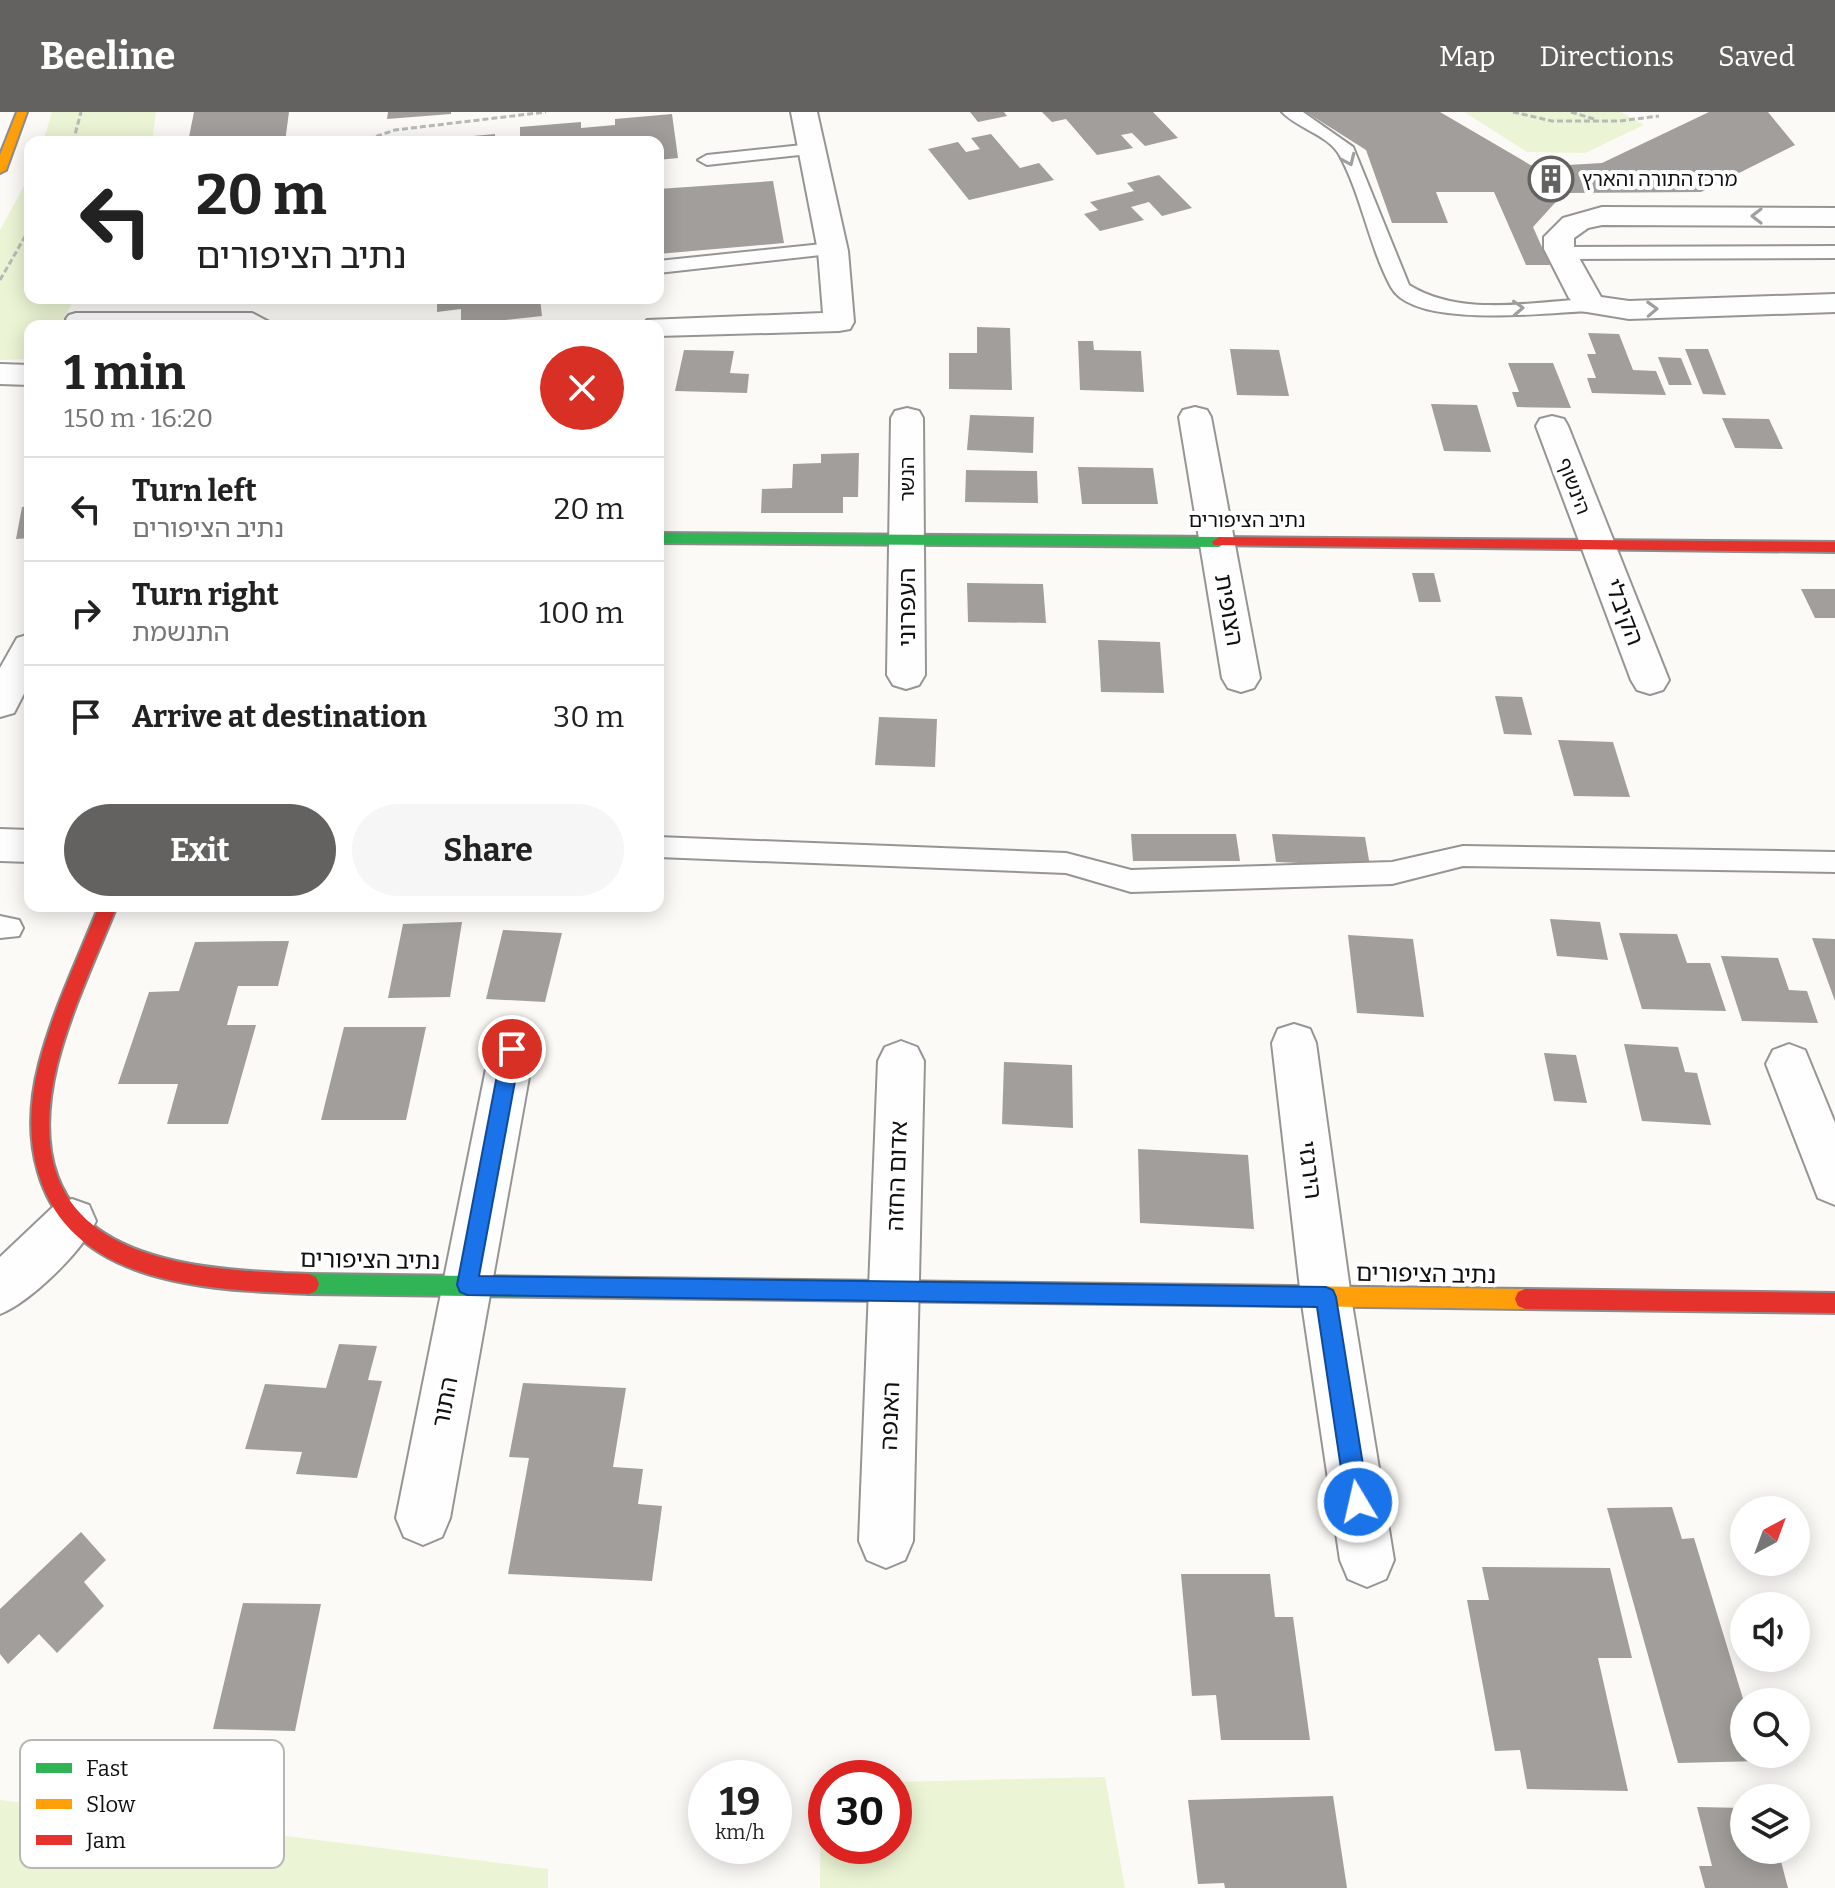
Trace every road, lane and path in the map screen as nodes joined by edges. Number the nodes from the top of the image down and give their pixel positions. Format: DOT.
graph roads {
  1 [pos="22,112"];
  2 [pos="81,112"];
  3 [pos="546,112"];
  4 [pos="804,112"];
  5 [pos="1291,112"];
  6 [pos="1513,112"];
  7 [pos="1571,112"];
  8 [pos="1659,116"];
  9 [pos="1619,121"];
  10 [pos="75,136"];
  11 [pos="377,136"];
  12 [pos="812,149"];
  13 [pos="707,160"];
  14 [pos="0,170"];
  15 [pos="1835,217"];
  16 [pos="24,238"];
  17 [pos="832,249"];
  18 [pos="1835,252"];
  19 [pos="1561,253"];
  20 [pos="664,266"];
  21 [pos="0,280"];
  22 [pos="1835,303"];
  23 [pos="1592,305"];
  24 [pos="76,319"];
  25 [pos="254,320"];
  26 [pos="664,327"];
  27 [pos="0,374"];
  28 [pos="24,375"];
  29 [pos="1195,417"];
  30 [pos="907,418"];
  31 [pos="1552,426"];
  32 [pos="664,538"];
  33 [pos="907,540"];
  34 [pos="1217,542"];
  35 [pos="1597,545"];
  36 [pos="1835,547"];
  37 [pos="24,658"];
  38 [pos="906,675"];
  39 [pos="1241,678"];
  40 [pos="1650,680"];
  41 [pos="0,703"];
  42 [pos="0,845"];
  43 [pos="24,846"];
  44 [pos="664,847"];
  45 [pos="1835,862"];
  46 [pos="106,912"];
  47 [pos="1294,1043"];
  48 [pos="512,1049"];
  49 [pos="901,1061"];
  50 [pos="1789,1064"];
  51 [pos="1835,1183"];
  52 [pos="72,1221"];
  53 [pos="467,1285"];
  54 [pos="0,1290"];
  55 [pos="893,1291"];
  56 [pos="1326,1297"];
  57 [pos="1835,1303"];
  58 [pos="423,1518"];
  59 [pos="886,1541"];
  60 [pos="1367,1560"];
  1 -- 14 [label="street"];
  2 -- 10 [label="path"];
  3 -- 11 [label="path"];
  4 -- 12 [label="street"];
  5 -- 23 [label="lane, one-way"];
  6 -- 9 [label="path"];
  7 -- 9 [label="path"];
  8 -- 9 [label="path"];
  12 -- 13 [label="lane"];
  12 -- 17 [label="street"];
  15 -- 19 [label="street, one-way"];
  16 -- 21 [label="path"];
  17 -- 20 [label="lane"];
  17 -- 26 [label="street"];
  18 -- 19 [label="lane"];
  19 -- 23 [label="street"];
  23 -- 22 [label="street, one-way"];
  24 -- 25 [label="lane"];
  27 -- 28 [label="street"];
  29 -- 34 [label="street, הצופית"];
  30 -- 33 [label="street, הנשר"];
  31 -- 35 [label="street, הינשוף"];
  32 -- 33 [label="street, נתיב הציפורים"];
  33 -- 34 [label="street, נתיב הציפורים"];
  33 -- 38 [label="street, העפרוני"];
  34 -- 35 [label="street, נתיב הציפורים"];
  34 -- 39 [label="street, הצופית"];
  35 -- 36 [label="street, נתיב הציפורים"];
  35 -- 40 [label="street, הקיבלי"];
  37 -- 41 [label="street"];
  42 -- 43 [label="street"];
  44 -- 45 [label="lane"];
  46 -- 52 [label="street, נתיב הציפורים"];
  47 -- 56 [label="street, הירגזי"];
  48 -- 53 [label="street, התור"];
  49 -- 55 [label="street, אדום החזה"];
  50 -- 51 [label="street"];
  52 -- 53 [label="street, נתיב הציפורים"];
  52 -- 54 [label="street"];
  53 -- 55 [label="street, נתיב הציפורים"];
  53 -- 58 [label="street, התור"];
  55 -- 56 [label="street, נתיב הציפורים"];
  55 -- 59 [label="street, האנפה"];
  56 -- 57 [label="street, נתיב הציפורים"];
  56 -- 60 [label="street, הירגזי"];
}
